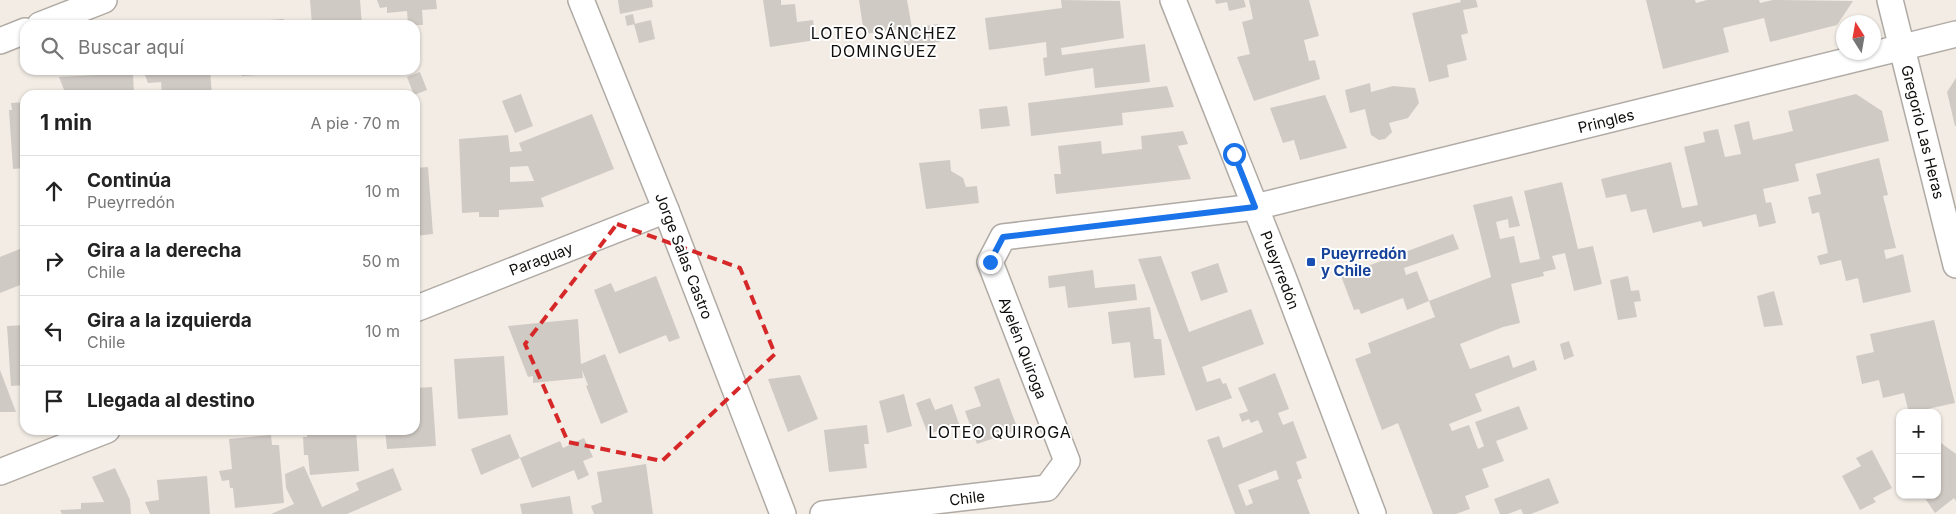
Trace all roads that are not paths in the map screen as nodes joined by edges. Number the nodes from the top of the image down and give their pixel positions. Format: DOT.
graph roads {
  1 [pos="104,0"];
  2 [pos="581,0"];
  3 [pos="1173,0"];
  4 [pos="1890,0"];
  5 [pos="53,20"];
  6 [pos="20,33"];
  7 [pos="1956,34"];
  8 [pos="0,41"];
  9 [pos="1902,48"];
  10 [pos="1255,207"];
  11 [pos="666,210"];
  12 [pos="1956,264"];
  13 [pos="420,307"];
  14 [pos="94,435"];
  15 [pos="1067,461"];
  16 [pos="0,472"];
  17 [pos="783,514"];
  18 [pos="824,514"];
  19 [pos="1374,514"];
  1 -- 5 [label="street"];
  2 -- 11 [label="street, Jorge Salas Castro"];
  3 -- 10 [label="street, Pueyrredón"];
  4 -- 9 [label="street, Gregorio Las Heras"];
  6 -- 8 [label="street"];
  7 -- 9 [label="street, Pringles"];
  9 -- 10 [label="street, Pringles"];
  9 -- 12 [label="street, Gregorio Las Heras"];
  10 -- 15 [label="street, Ayelén Quiroga"];
  10 -- 19 [label="street, Pueyrredón"];
  11 -- 13 [label="street, Paraguay"];
  11 -- 17 [label="street, Jorge Salas Castro"];
  14 -- 16 [label="street"];
  15 -- 18 [label="street, Chile"];
}
